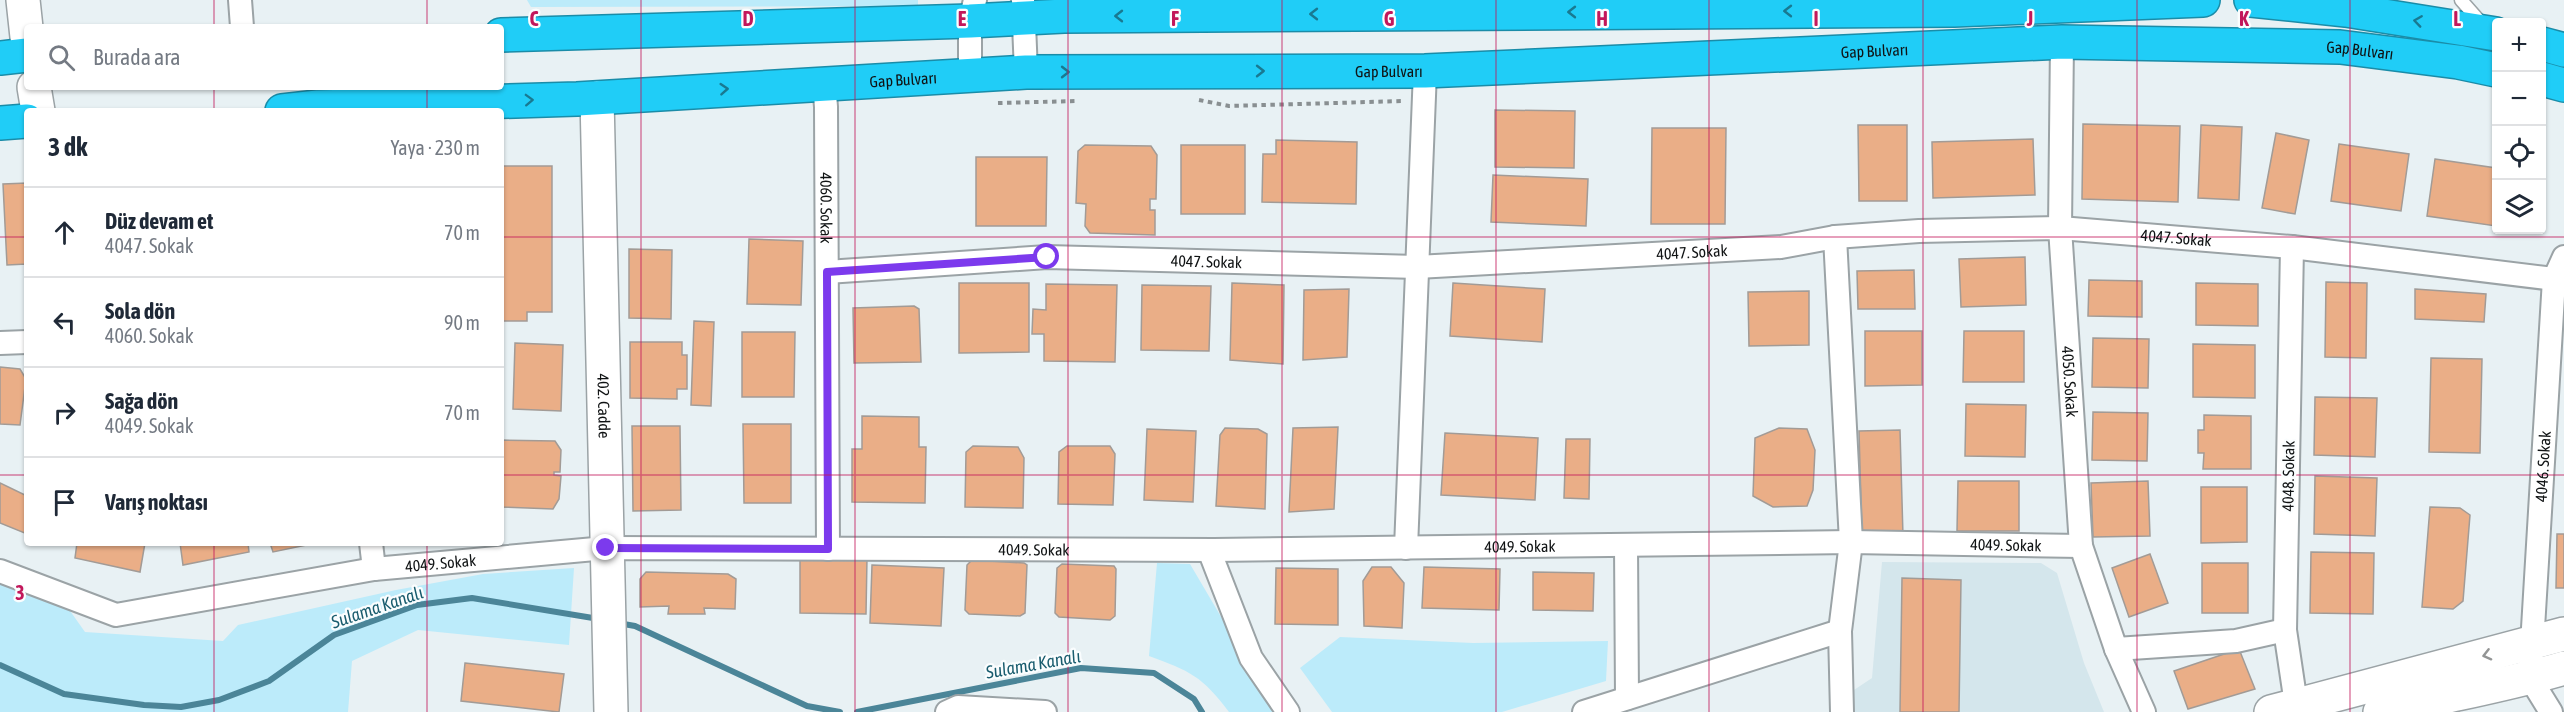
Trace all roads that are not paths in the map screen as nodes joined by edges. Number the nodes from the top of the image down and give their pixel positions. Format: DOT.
graph roads {
  1 [pos="23,0"];
  2 [pos="240,0"];
  3 [pos="2203,0"];
  4 [pos="2461,0"];
  5 [pos="2272,1"];
  6 [pos="1954,5"];
  7 [pos="1362,7"];
  8 [pos="1023,9"];
  9 [pos="973,11"];
  10 [pos="26,24"];
  11 [pos="242,24"];
  12 [pos="2492,33"];
  13 [pos="2492,34"];
  14 [pos="504,35"];
  15 [pos="2062,42"];
  16 [pos="2546,45"];
  17 [pos="2564,50"];
  18 [pos="24,56"];
  19 [pos="0,58"];
  20 [pos="2492,69"];
  21 [pos="1026,72"];
  22 [pos="970,75"];
  23 [pos="2546,80"];
  24 [pos="824,82"];
  25 [pos="2564,85"];
  26 [pos="1424,86"];
  27 [pos="34,90"];
  28 [pos="597,98"];
  29 [pos="38,108"];
  30 [pos="343,108"];
  31 [pos="24,121"];
  32 [pos="0,123"];
  33 [pos="2060,228"];
  34 [pos="1835,237"];
  35 [pos="2292,247"];
  36 [pos="2564,257"];
  37 [pos="1417,267"];
  38 [pos="827,272"];
  39 [pos="2554,279"];
  40 [pos="24,342"];
  41 [pos="0,343"];
  42 [pos="1851,542"];
  43 [pos="1626,545"];
  44 [pos="371,546"];
  45 [pos="2081,546"];
  46 [pos="606,548"];
  47 [pos="1406,548"];
  48 [pos="828,549"];
  49 [pos="1209,550"];
  50 [pos="374,569"];
  51 [pos="0,571"];
  52 [pos="2285,630"];
  53 [pos="1840,631"];
  54 [pos="2564,634"];
  55 [pos="2531,644"];
  56 [pos="2116,649"];
  57 [pos="2564,668"];
  58 [pos="2530,678"];
  59 [pos="1627,698"];
  60 [pos="2284,708"];
  61 [pos="611,712"];
  62 [pos="947,712"];
  63 [pos="1045,712"];
  64 [pos="1288,712"];
  65 [pos="1584,712"];
  66 [pos="1842,712"];
  67 [pos="2144,712"];
  68 [pos="2380,712"];
  69 [pos="2551,712"];
  1 -- 10 [label="street"];
  2 -- 11 [label="street"];
  3 -- 6 [label="highway"];
  4 -- 12 [label="lane"];
  13 -- 5 [label="highway, one-way"];
  6 -- 7 [label="highway, one-way"];
  7 -- 8 [label="highway, one-way"];
  8 -- 9 [label="highway"];
  8 -- 21 [label="street"];
  9 -- 14 [label="highway"];
  9 -- 22 [label="street"];
  15 -- 20 [label="highway, Gap Bulvarı"];
  15 -- 26 [label="highway, Gap Bulvarı"];
  15 -- 33 [label="street, 4050. Sokak"];
  16 -- 17 [label="highway"];
  18 -- 19 [label="highway"];
  21 -- 22 [label="highway, Gap Bulvarı"];
  21 -- 26 [label="highway, Gap Bulvarı, one-way"];
  22 -- 24 [label="highway, Gap Bulvarı"];
  23 -- 25 [label="highway"];
  28 -- 24 [label="highway, Gap Bulvarı, one-way"];
  24 -- 38 [label="street, 4060. Sokak"];
  26 -- 37 [label="street"];
  27 -- 29 [label="street"];
  30 -- 28 [label="highway, Gap Bulvarı, one-way"];
  28 -- 46 [label="street, 402. Cadde"];
  31 -- 32 [label="highway"];
  33 -- 34 [label="street, 4047. Sokak"];
  33 -- 35 [label="street, 4047. Sokak"];
  33 -- 45 [label="street, 4050. Sokak"];
  34 -- 37 [label="street, 4047. Sokak"];
  34 -- 42 [label="street"];
  35 -- 39 [label="street, 4047. Sokak"];
  35 -- 52 [label="street, 4048. Sokak"];
  36 -- 39 [label="street, 4046. Sokak"];
  37 -- 38 [label="street, 4047. Sokak"];
  37 -- 47 [label="street"];
  38 -- 48 [label="street, 4060. Sokak"];
  39 -- 55 [label="street, 4046. Sokak"];
  40 -- 41 [label="street"];
  42 -- 43 [label="street, 4049. Sokak"];
  42 -- 45 [label="street, 4049. Sokak"];
  42 -- 53 [label="street"];
  43 -- 47 [label="street, 4049. Sokak"];
  43 -- 59 [label="street"];
  44 -- 50 [label="street"];
  45 -- 56 [label="street, 4050. Sokak"];
  46 -- 48 [label="street, 4049. Sokak"];
  46 -- 50 [label="street, 4049. Sokak"];
  46 -- 61 [label="street, 402. Cadde"];
  47 -- 49 [label="street, 4049. Sokak"];
  48 -- 49 [label="street, 4049. Sokak"];
  49 -- 64 [label="street"];
  50 -- 51 [label="street, 4049. Sokak"];
  52 -- 56 [label="street"];
  52 -- 60 [label="street, 4048. Sokak"];
  53 -- 59 [label="street"];
  53 -- 66 [label="street"];
  54 -- 55 [label="street"];
  55 -- 58 [label="street, 4046. Sokak"];
  55 -- 60 [label="street, one-way"];
  56 -- 67 [label="street, 4050. Sokak"];
  57 -- 58 [label="street"];
  58 -- 68 [label="street"];
  58 -- 69 [label="street"];
  59 -- 65 [label="street"];
  62 -- 63 [label="street"];
}
